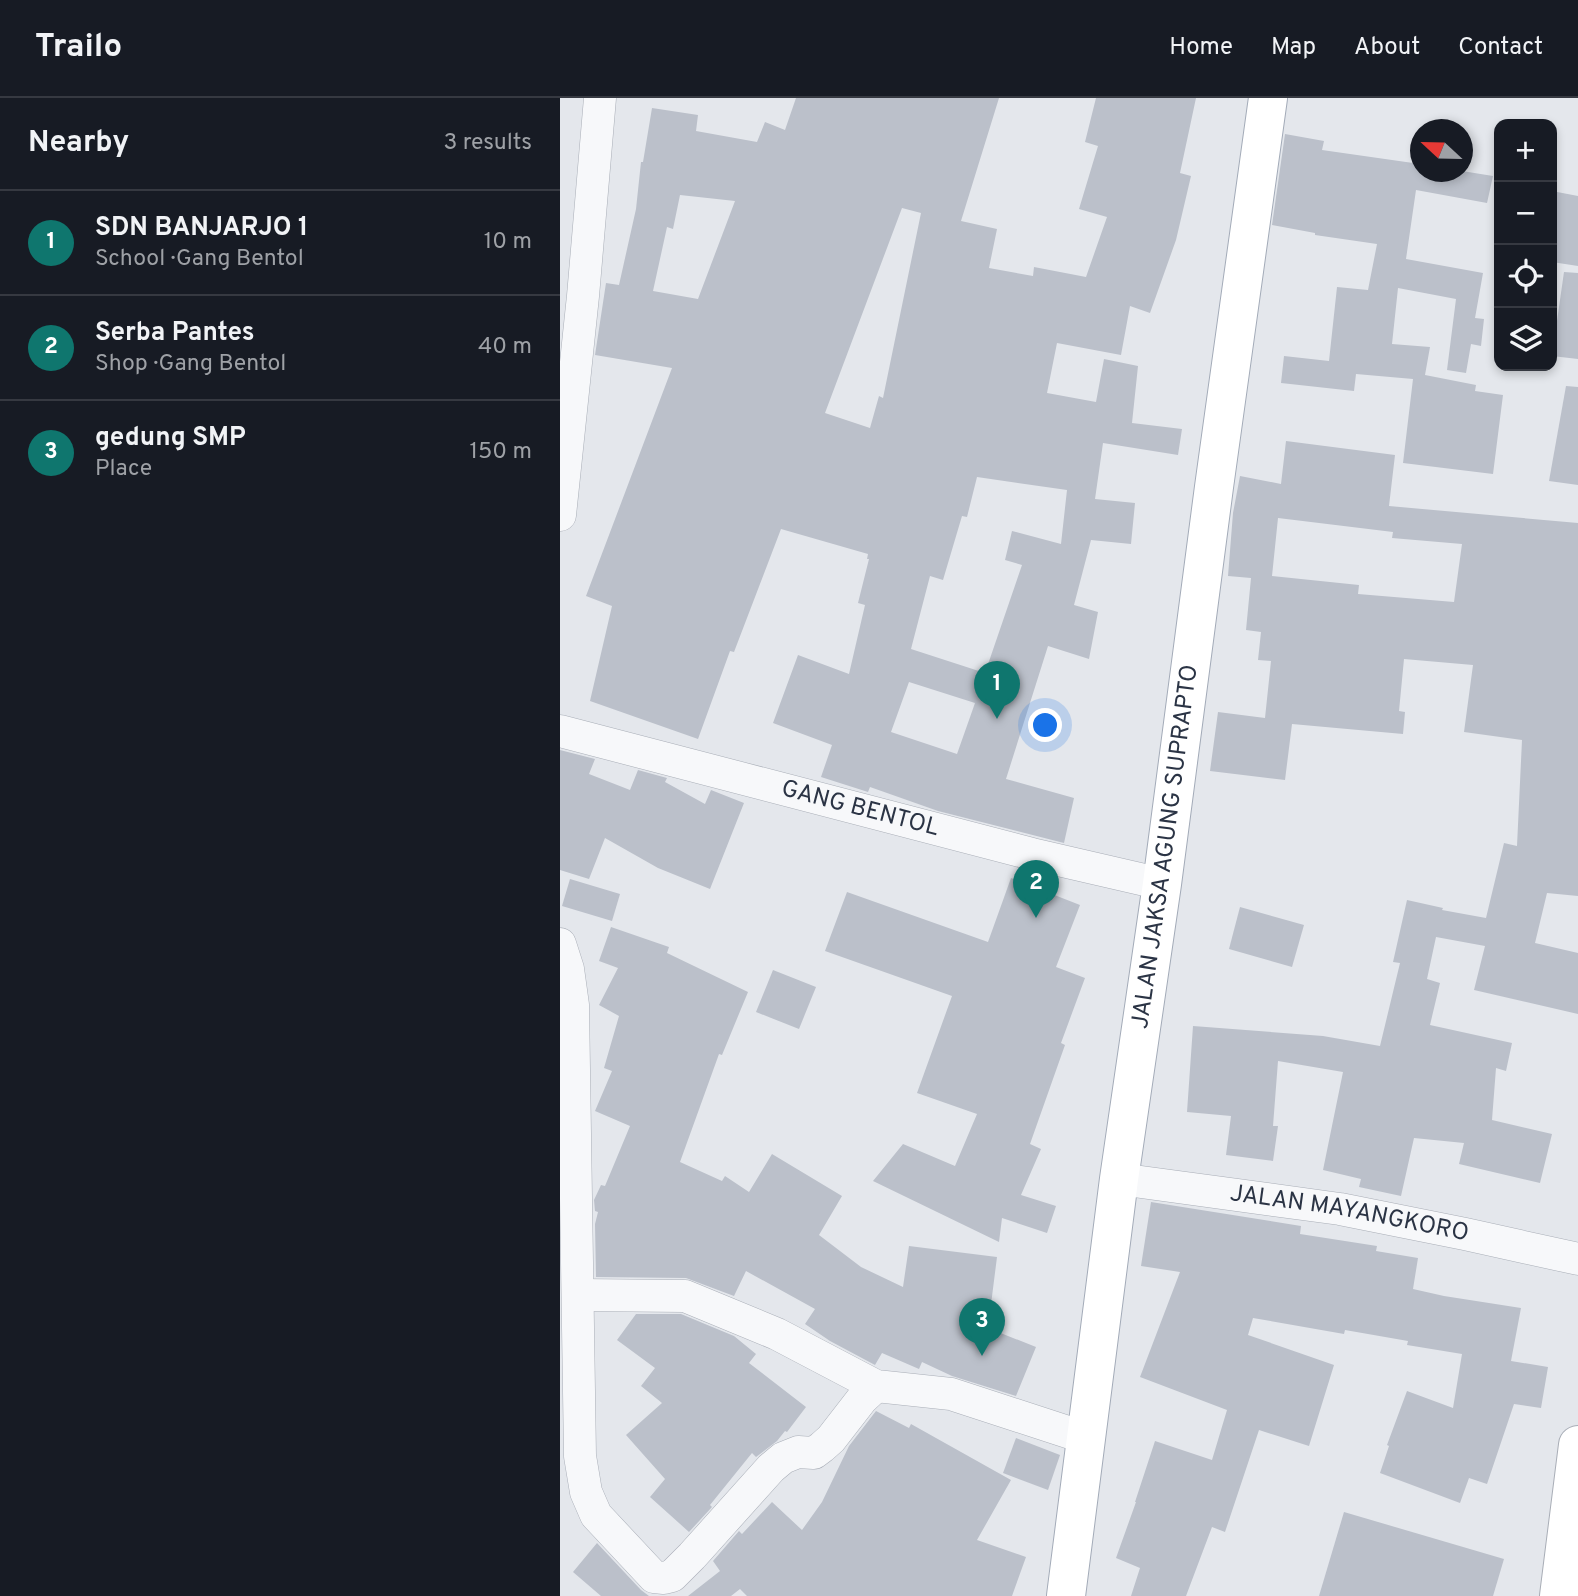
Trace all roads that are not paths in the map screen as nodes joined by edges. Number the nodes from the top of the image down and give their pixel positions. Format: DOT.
graph roads {
  1 [pos="600,98"];
  2 [pos="1268,98"];
  3 [pos="571,289"];
  4 [pos="560,515"];
  5 [pos="560,732"];
  6 [pos="1162,884"];
  7 [pos="560,944"];
  8 [pos="1119,1179"];
  9 [pos="1578,1259"];
  10 [pos="578,1295"];
  11 [pos="876,1386"];
  12 [pos="1086,1438"];
  13 [pos="1578,1445"];
  14 [pos="1066,1596"];
  15 [pos="1559,1596"];
  1 -- 3 [label="street"];
  2 -- 6 [label="main road, JALAN JAKSA AGUNG SUPRAPTO"];
  3 -- 4 [label="street"];
  5 -- 6 [label="street, GANG BENTOL"];
  6 -- 8 [label="main road, JALAN JAKSA AGUNG SUPRAPTO"];
  7 -- 10 [label="street"];
  8 -- 9 [label="street, JALAN MAYANGKORO"];
  8 -- 12 [label="main road, JALAN JAKSA AGUNG SUPRAPTO"];
  10 -- 11 [label="street"];
  10 -- 11 [label="street"];
  11 -- 12 [label="street"];
  12 -- 14 [label="main road, JALAN JAKSA AGUNG SUPRAPTO"];
  13 -- 15 [label="main road"];
}
